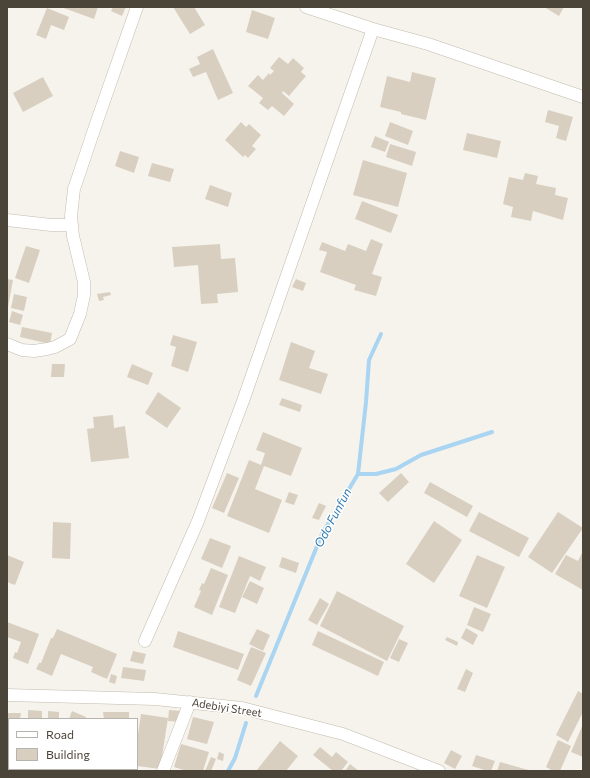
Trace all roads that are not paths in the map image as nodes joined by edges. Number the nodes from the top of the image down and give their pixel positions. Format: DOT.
graph roads {
  1 [pos="137,7"];
  2 [pos="306,7"];
  3 [pos="373,29"];
  4 [pos="583,97"];
  5 [pos="7,220"];
  6 [pos="72,225"];
  7 [pos="7,344"];
  8 [pos="145,641"];
  9 [pos="7,696"];
  10 [pos="190,702"];
  11 [pos="413,766"];
  12 [pos="163,771"];
  13 [pos="438,771"];
  1 -- 6 [label="street"];
  2 -- 3 [label="street"];
  3 -- 4 [label="street"];
  3 -- 8 [label="street"];
  5 -- 6 [label="street"];
  6 -- 7 [label="street"];
  9 -- 10 [label="street, Adebiyi Street"];
  10 -- 11 [label="street, Adebiyi Street"];
  10 -- 12 [label="street"];
  11 -- 13 [label="street, Adebiyi Street"];
}
